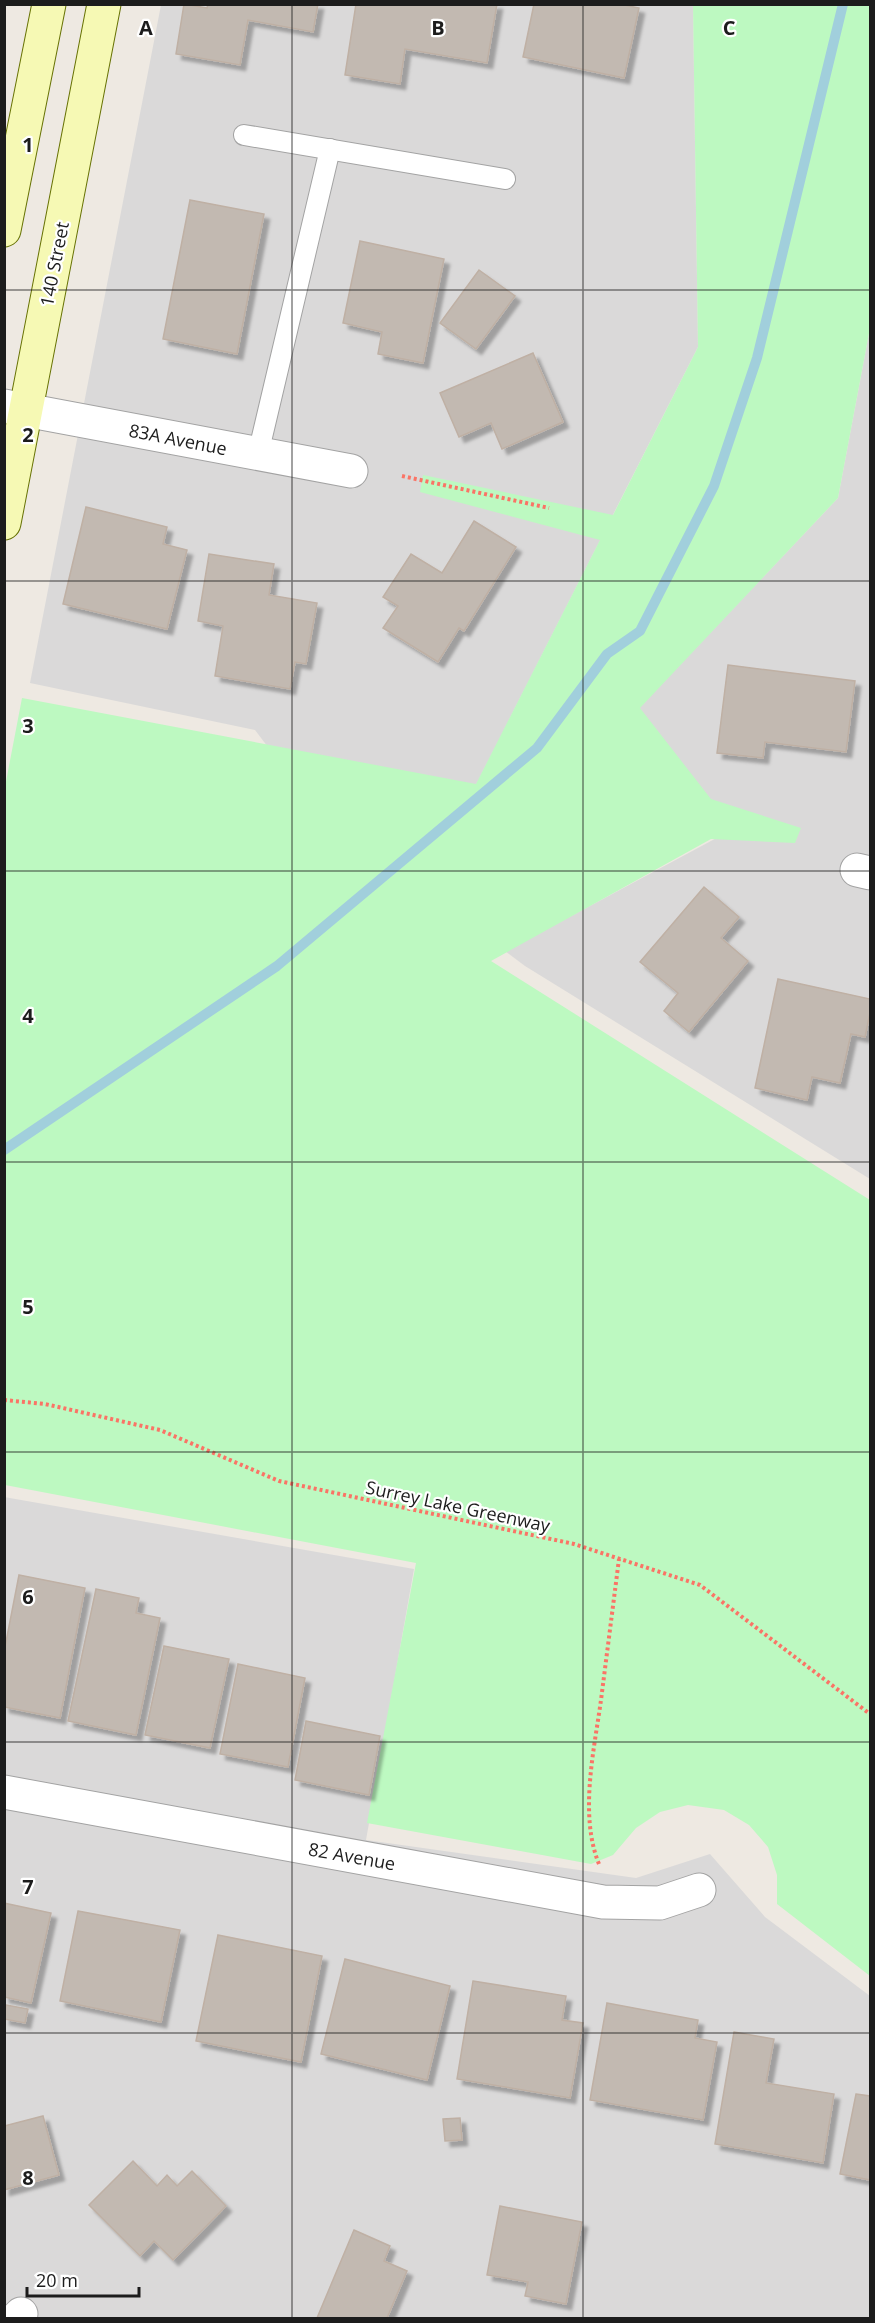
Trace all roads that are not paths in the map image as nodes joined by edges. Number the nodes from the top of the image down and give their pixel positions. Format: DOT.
graph roads {
  1 [pos="49,4"];
  2 [pos="104,4"];
  3 [pos="244,135"];
  4 [pos="330,150"];
  5 [pos="506,179"];
  6 [pos="4,230"];
  7 [pos="15,408"];
  8 [pos="258,454"];
  9 [pos="351,471"];
  10 [pos="4,524"];
  11 [pos="4,1792"];
  12 [pos="699,1890"];
  1 -- 6 [label="main road"];
  2 -- 7 [label="main road, 140 Street"];
  3 -- 4 [label="lane"];
  4 -- 5 [label="lane"];
  4 -- 8 [label="lane"];
  7 -- 8 [label="street, 83A Avenue"];
  7 -- 10 [label="main road, 140 Street"];
  8 -- 9 [label="street, 83A Avenue"];
  11 -- 12 [label="street, 82 Avenue"];
}
